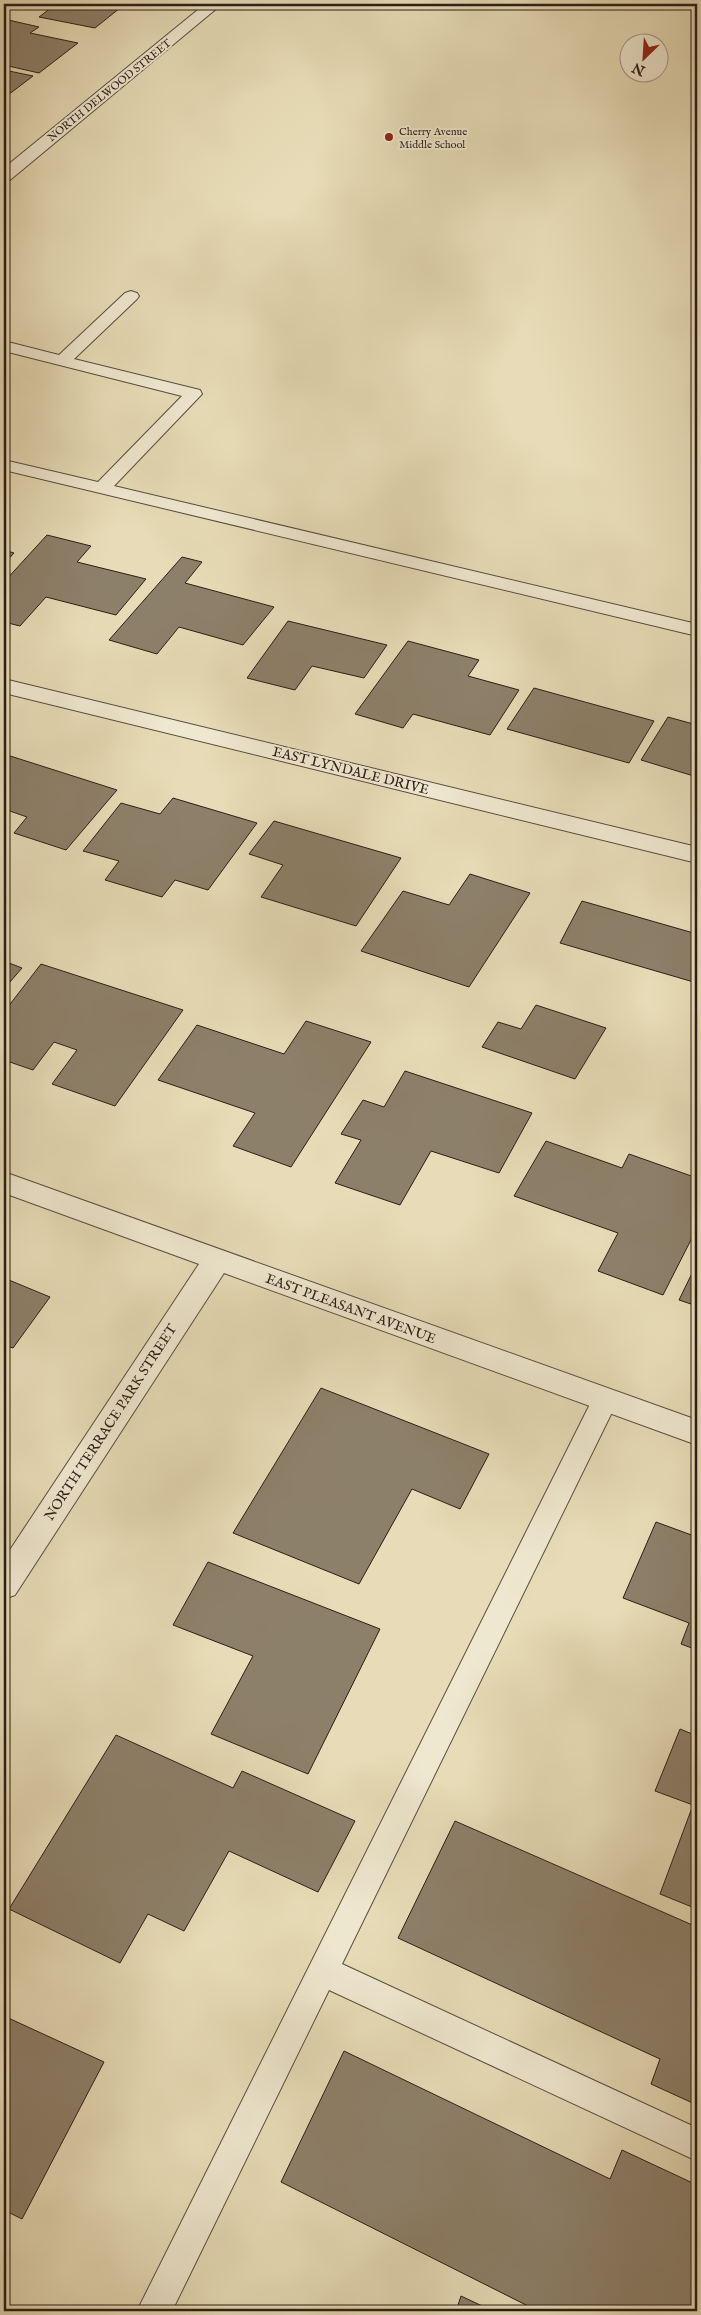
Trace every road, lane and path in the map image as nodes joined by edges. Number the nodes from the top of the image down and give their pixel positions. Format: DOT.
graph roads {
  1 [pos="214,4"];
  2 [pos="4,176"];
  3 [pos="131,296"];
  4 [pos="4,346"];
  5 [pos="62,361"];
  6 [pos="4,465"];
  7 [pos="101,489"];
  8 [pos="697,630"];
  9 [pos="4,686"];
  10 [pos="697,854"];
  11 [pos="4,1182"];
  12 [pos="217,1260"];
  13 [pos="605,1400"];
  14 [pos="697,1433"];
  15 [pos="4,1585"];
  16 [pos="322,1972"];
  17 [pos="697,2146"];
  18 [pos="154,2311"];
  1 -- 2 [label="street, NORTH DELWOOD STREET"];
  3 -- 5 [label="lane"];
  4 -- 5 [label="lane"];
  5 -- 7 [label="lane"];
  6 -- 7 [label="lane"];
  7 -- 8 [label="lane"];
  9 -- 10 [label="street, EAST LYNDALE DRIVE"];
  11 -- 12 [label="street, EAST PLEASANT AVENUE"];
  12 -- 13 [label="street, EAST PLEASANT AVENUE"];
  12 -- 15 [label="street, NORTH TERRACE PARK STREET"];
  13 -- 14 [label="street, EAST PLEASANT AVENUE"];
  13 -- 16 [label="lane"];
  16 -- 17 [label="lane"];
  16 -- 18 [label="lane"];
}
